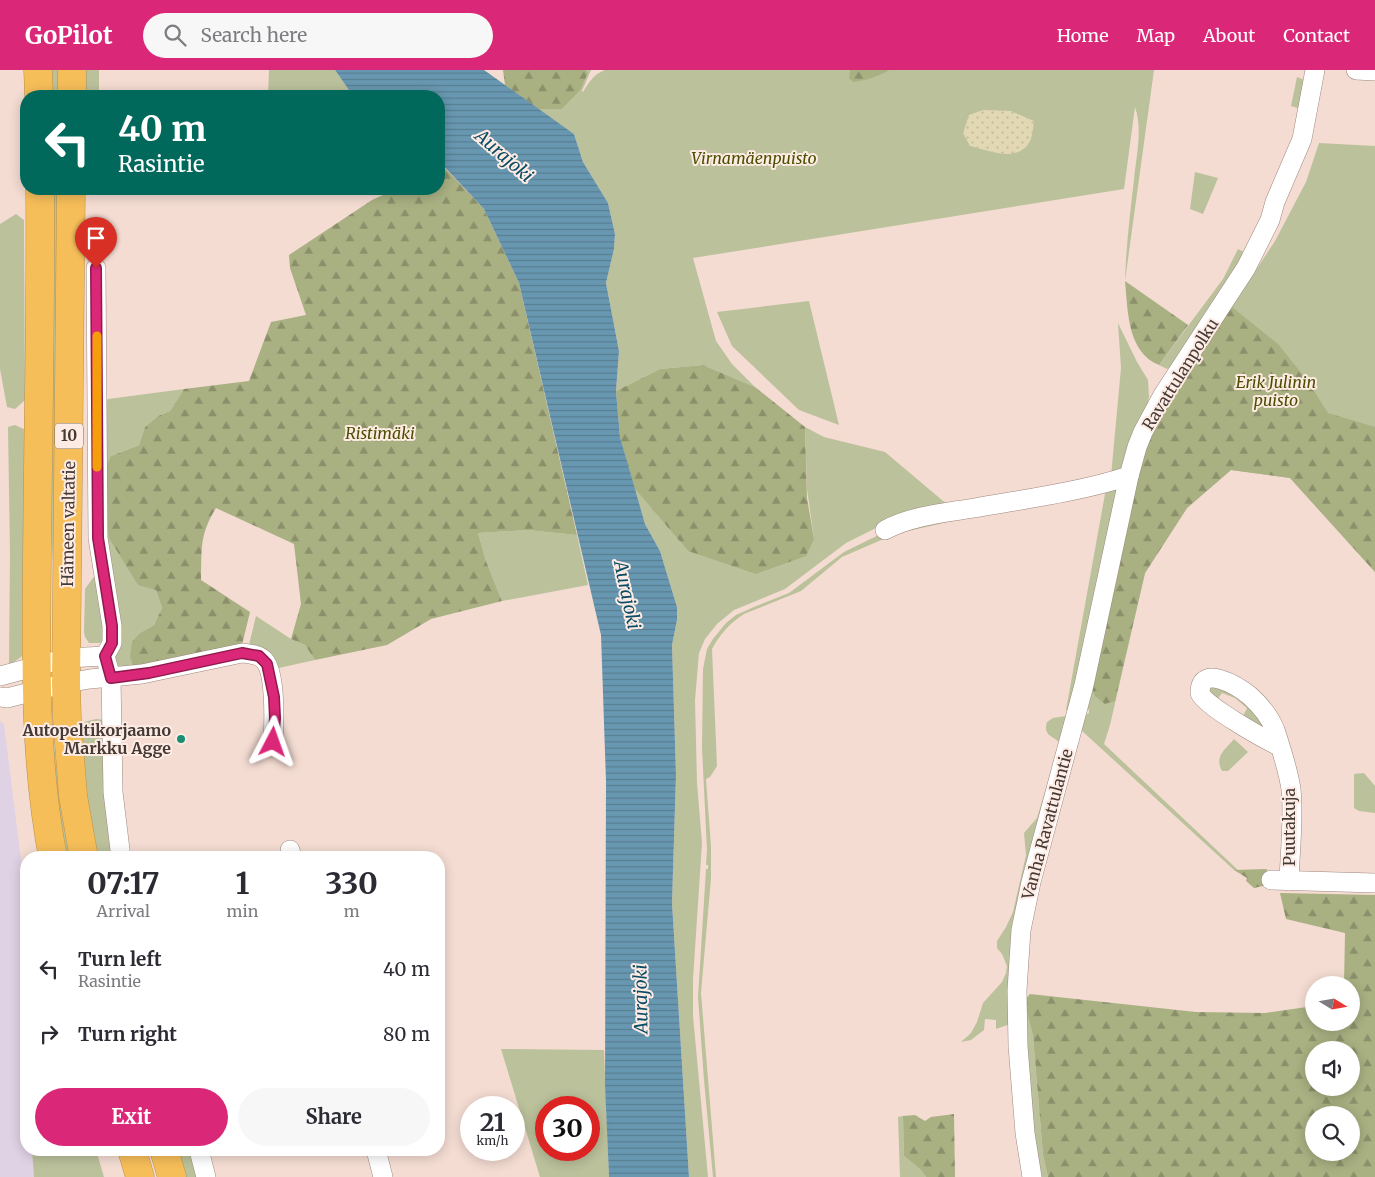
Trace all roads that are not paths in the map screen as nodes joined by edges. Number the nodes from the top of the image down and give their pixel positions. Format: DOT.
graph roads {
  1 [pos="38,70"];
  2 [pos="72,70"];
  3 [pos="1315,70"];
  4 [pos="1356,70"];
  5 [pos="1375,71"];
  6 [pos="39,90"];
  7 [pos="72,90"];
  8 [pos="40,195"];
  9 [pos="71,195"];
  10 [pos="96,268"];
  11 [pos="1129,476"];
  12 [pos="884,530"];
  13 [pos="105,656"];
  14 [pos="67,671"];
  15 [pos="0,676"];
  16 [pos="111,678"];
  17 [pos="36,679"];
  18 [pos="0,697"];
  19 [pos="273,742"];
  20 [pos="1279,746"];
  21 [pos="52,851"];
  22 [pos="83,851"];
  23 [pos="120,851"];
  24 [pos="1375,884"];
  25 [pos="134,1156"];
  26 [pos="166,1156"];
  27 [pos="201,1156"];
  28 [pos="378,1156"];
  29 [pos="140,1177"];
  30 [pos="172,1177"];
  31 [pos="206,1177"];
  32 [pos="383,1177"];
  33 [pos="1032,1177"];
  1 -- 6 [label="highway"];
  2 -- 7 [label="highway"];
  3 -- 11 [label="street, Ravattulanpolku"];
  4 -- 5 [label="street"];
  8 -- 17 [label="highway, Hämeen valtatie / 10"];
  9 -- 14 [label="highway, Hämeen valtatie / 10"];
  10 -- 13 [label="street"];
  11 -- 12 [label="street"];
  11 -- 33 [label="street, Vanha Ravattulantie"];
  13 -- 14 [label="street"];
  13 -- 16 [label="street"];
  14 -- 16 [label="street"];
  14 -- 17 [label="street"];
  14 -- 17 [label="street"];
  14 -- 22 [label="highway, Hämeen valtatie / 10"];
  15 -- 17 [label="street"];
  16 -- 19 [label="street"];
  16 -- 23 [label="street"];
  17 -- 18 [label="street"];
  17 -- 21 [label="highway, Hämeen valtatie / 10"];
  20 -- 24 [label="street, Puutakuja"];
  25 -- 29 [label="highway"];
  26 -- 30 [label="highway"];
  27 -- 31 [label="street"];
  28 -- 32 [label="street"];
}
